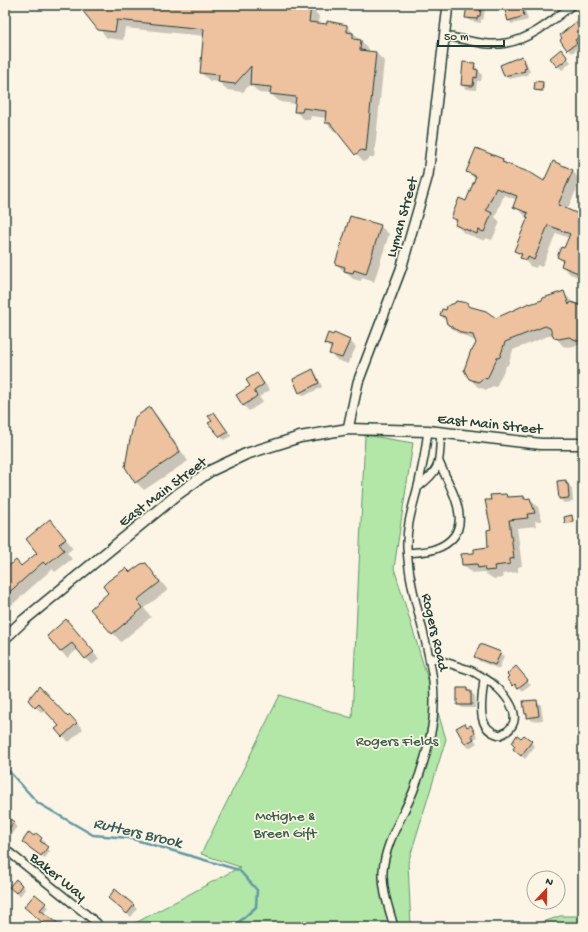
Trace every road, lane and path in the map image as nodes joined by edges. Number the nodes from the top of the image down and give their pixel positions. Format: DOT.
graph roads {
  1 [pos="448,5"];
  2 [pos="572,5"];
  3 [pos="445,36"];
  4 [pos="348,429"];
  5 [pos="428,431"];
  6 [pos="441,432"];
  7 [pos="583,444"];
  8 [pos="439,462"];
  9 [pos="418,487"];
  10 [pos="408,553"];
  11 [pos="5,638"];
  12 [pos="430,657"];
  13 [pos="484,678"];
  14 [pos="5,849"];
  15 [pos="97,923"];
  16 [pos="394,927"];
  1 -- 3 [label="street, Lyman Street"];
  2 -- 3 [label="street"];
  3 -- 4 [label="street, Lyman Street"];
  4 -- 5 [label="main road, East Main Street"];
  4 -- 11 [label="main road, East Main Street"];
  5 -- 6 [label="main road, East Main Street"];
  5 -- 9 [label="street, Rogers Road"];
  6 -- 7 [label="main road, East Main Street"];
  6 -- 8 [label="street"];
  8 -- 9 [label="street"];
  8 -- 10 [label="street"];
  9 -- 10 [label="street, Rogers Road"];
  10 -- 12 [label="street, Rogers Road"];
  12 -- 13 [label="street"];
  12 -- 16 [label="street, Rogers Road"];
  13 -- 13 [label="street"];
  14 -- 15 [label="street, Baker Way"];
}
